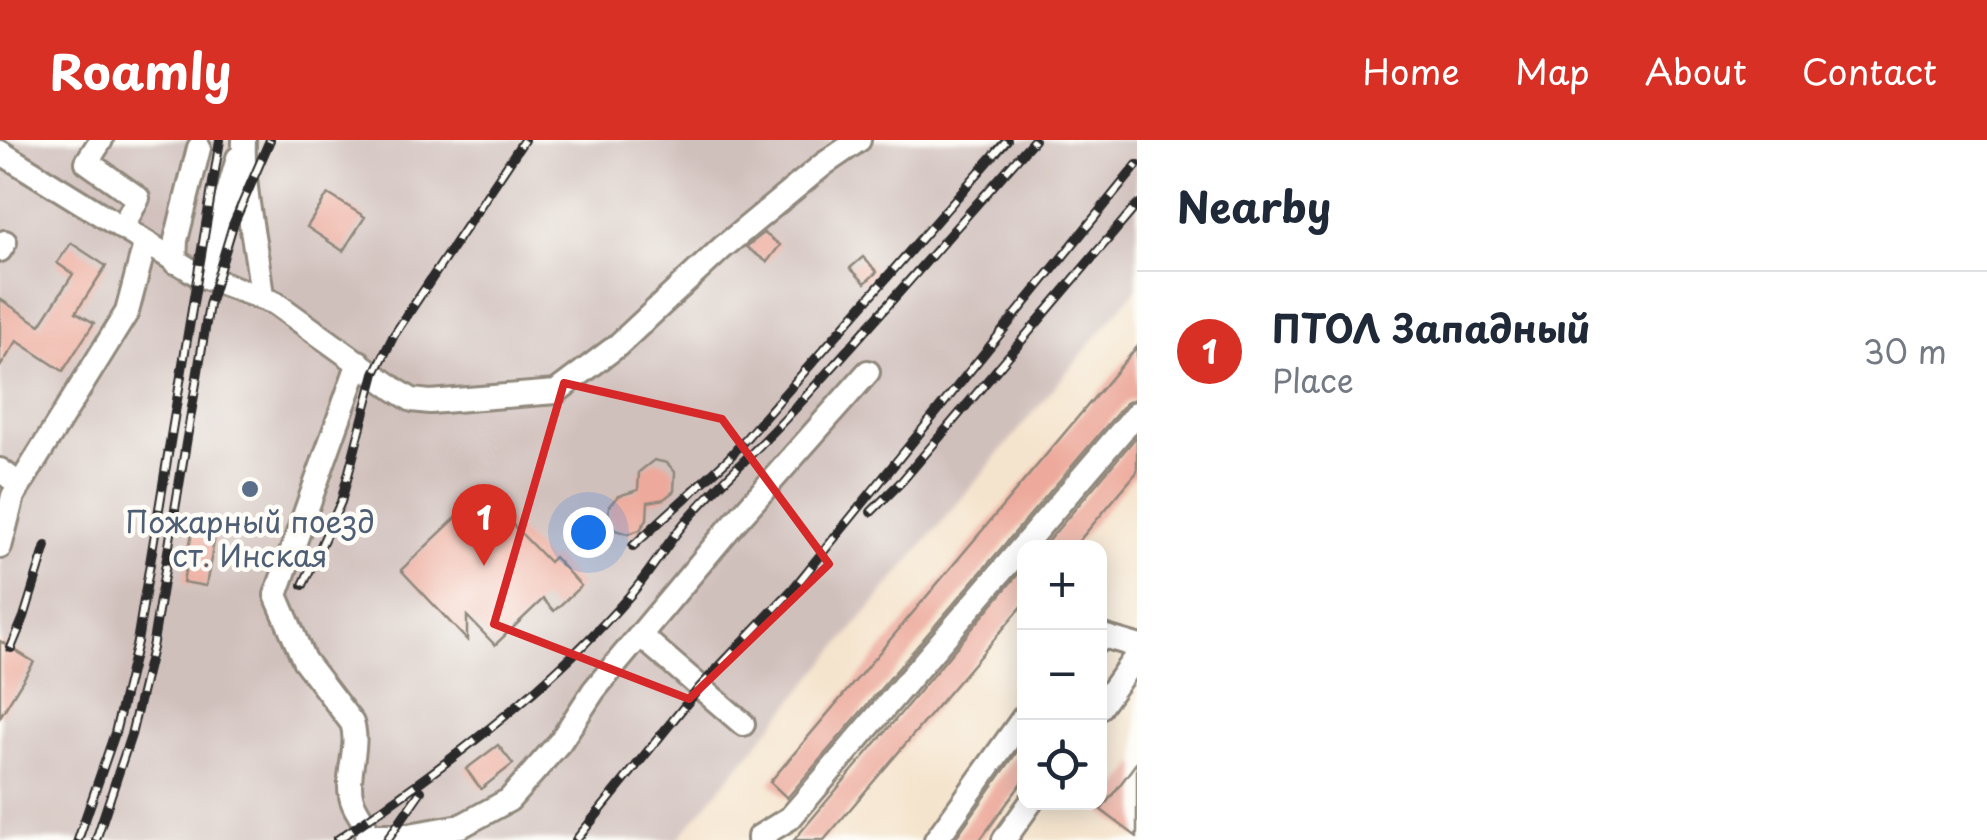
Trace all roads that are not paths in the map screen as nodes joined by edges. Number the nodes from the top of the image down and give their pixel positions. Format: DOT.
graph roads {
  1 [pos="101,140"];
  2 [pos="859,140"];
  3 [pos="199,148"];
  4 [pos="0,152"];
  5 [pos="122,228"];
  6 [pos="145,244"];
  7 [pos="176,262"];
  8 [pos="204,277"];
  9 [pos="262,298"];
  10 [pos="359,362"];
  11 [pos="868,372"];
  12 [pos="1137,413"];
  13 [pos="0,470"];
  14 [pos="10,501"];
  15 [pos="0,547"];
  16 [pos="640,636"];
  17 [pos="1107,637"];
  18 [pos="1137,646"];
  19 [pos="1137,654"];
  20 [pos="1107,697"];
  21 [pos="1022,720"];
  22 [pos="743,724"];
  23 [pos="1025,810"];
  24 [pos="366,838"];
  25 [pos="759,840"];
  26 [pos="936,840"];
  27 [pos="1004,840"];
  1 -- 5 [label="street"];
  2 -- 10 [label="street"];
  3 -- 7 [label="street"];
  4 -- 5 [label="street"];
  5 -- 6 [label="street"];
  6 -- 7 [label="street"];
  6 -- 14 [label="street"];
  7 -- 8 [label="street"];
  8 -- 9 [label="street"];
  8 -- 9 [label="street"];
  9 -- 10 [label="street"];
  10 -- 24 [label="street"];
  11 -- 16 [label="street"];
  12 -- 25 [label="street"];
  13 -- 14 [label="street"];
  14 -- 15 [label="street"];
  16 -- 22 [label="street"];
  16 -- 24 [label="street"];
  17 -- 18 [label="street"];
  19 -- 20 [label="street"];
  21 -- 26 [label="street"];
  23 -- 27 [label="street"];
}
